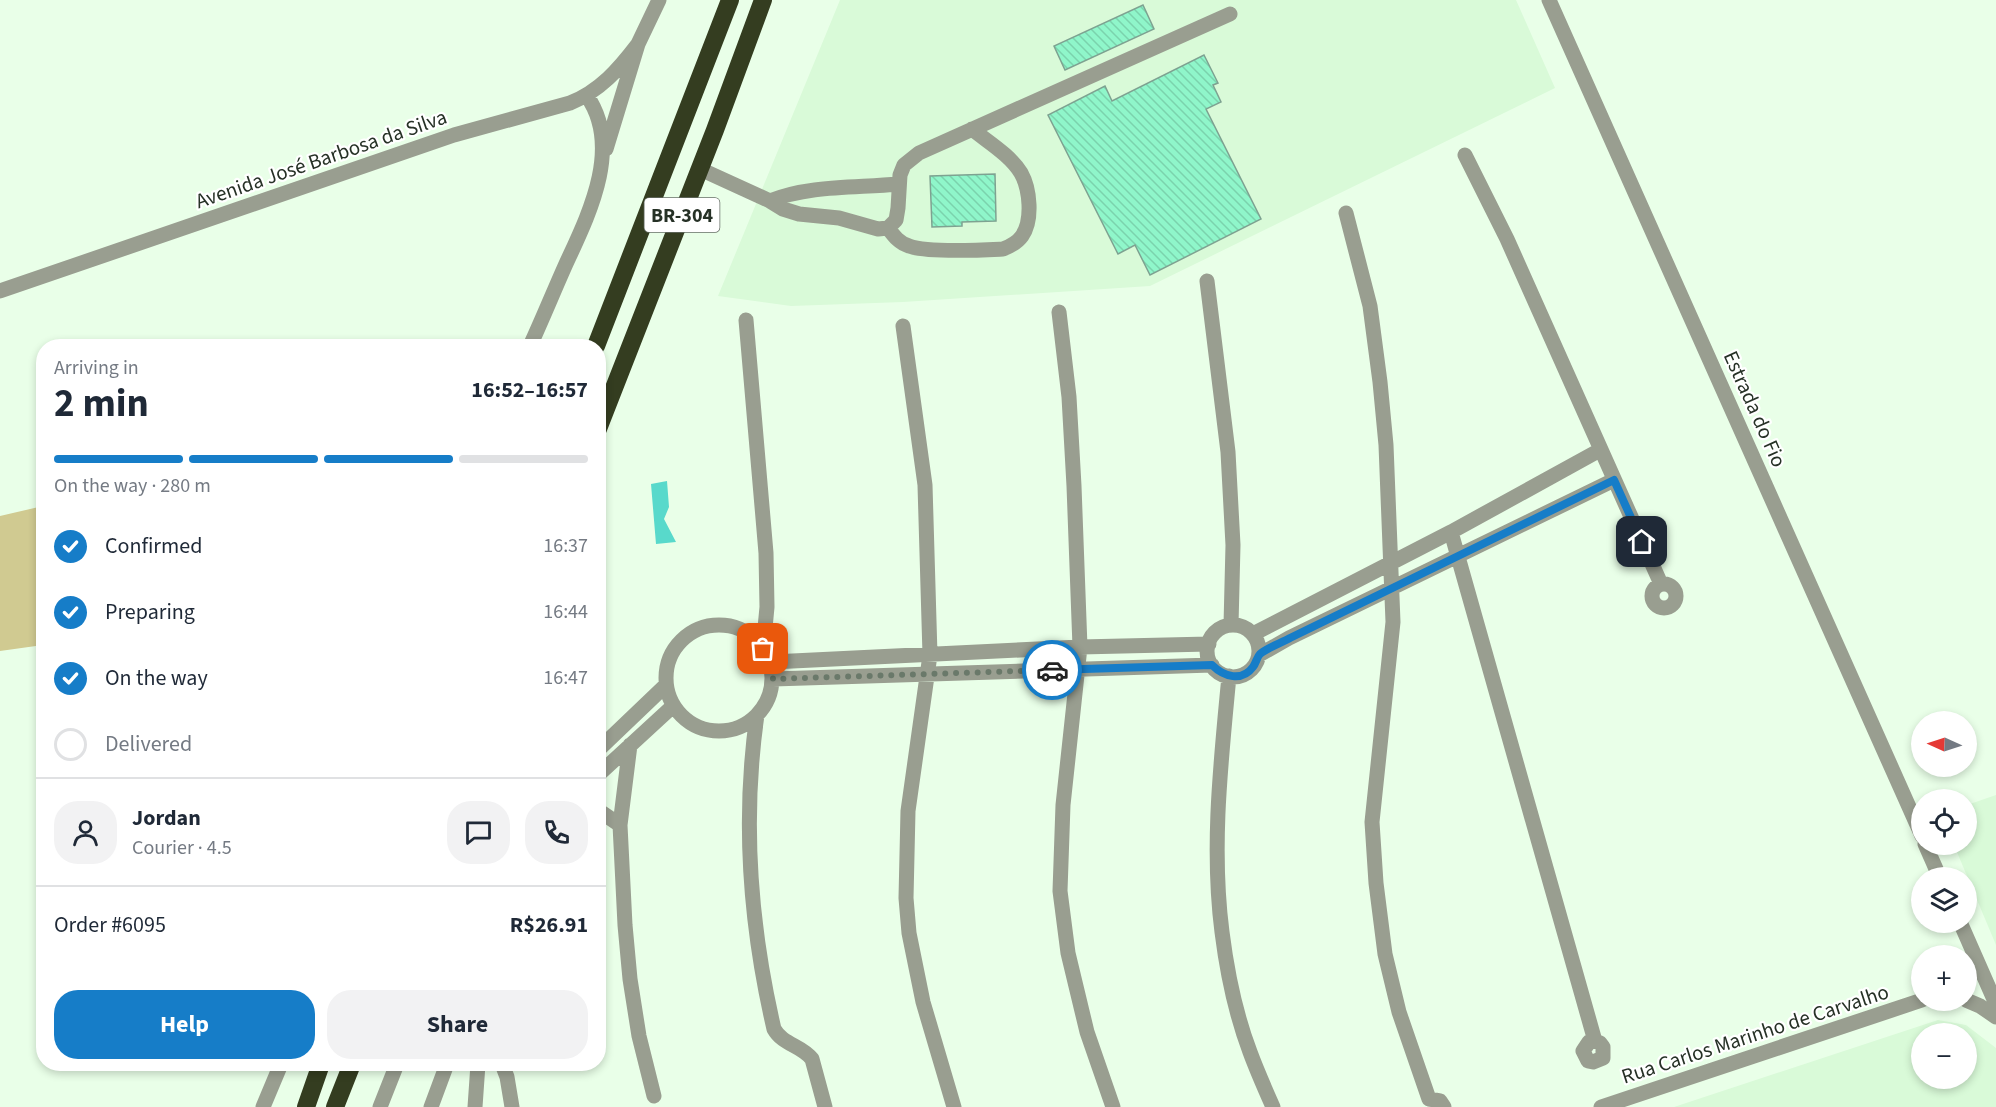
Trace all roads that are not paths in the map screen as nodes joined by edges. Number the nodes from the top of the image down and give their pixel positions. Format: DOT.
graph roads {
  1 [pos="659,0"];
  2 [pos="730,0"];
  3 [pos="763,0"];
  4 [pos="1549,0"];
  5 [pos="1230,14"];
  6 [pos="638,44"];
  7 [pos="587,96"];
  8 [pos="972,129"];
  9 [pos="1465,155"];
  10 [pos="600,167"];
  11 [pos="700,169"];
  12 [pos="898,184"];
  13 [pos="770,201"];
  14 [pos="1347,213"];
  15 [pos="888,228"];
  16 [pos="1208,281"];
  17 [pos="0,291"];
  18 [pos="1059,312"];
  19 [pos="746,320"];
  20 [pos="903,326"];
  21 [pos="533,339"];
  22 [pos="599,339"];
  23 [pos="606,409"];
  24 [pos="1600,450"];
  25 [pos="1614,480"];
  26 [pos="1451,532"];
  27 [pos="1459,555"];
  28 [pos="1391,563"];
  29 [pos="1661,584"];
  30 [pos="1392,590"];
  31 [pos="1231,625"];
  32 [pos="1253,634"];
  33 [pos="1209,644"];
  34 [pos="1080,647"];
  35 [pos="763,649"];
  36 [pos="930,655"];
  37 [pos="1259,655"];
  38 [pos="772,662"];
  39 [pos="1212,665"];
  40 [pos="1079,669"];
  41 [pos="927,673"];
  42 [pos="1229,676"];
  43 [pos="773,679"];
  44 [pos="666,685"];
  45 [pos="673,706"];
  46 [pos="757,715"];
  47 [pos="606,742"];
  48 [pos="630,745"];
  49 [pos="606,768"];
  50 [pos="1911,811"];
  51 [pos="606,815"];
  52 [pos="620,825"];
  53 [pos="1965,933"];
  54 [pos="1911,1004"];
  55 [pos="1996,1004"];
  56 [pos="1977,1005"];
  57 [pos="1996,1017"];
  58 [pos="1594,1041"];
  59 [pos="278,1071"];
  60 [pos="308,1071"];
  61 [pos="318,1071"];
  62 [pos="349,1071"];
  63 [pos="394,1071"];
  64 [pos="444,1071"];
  65 [pos="478,1071"];
  66 [pos="505,1071"];
  67 [pos="654,1096"];
  68 [pos="307,1103"];
  69 [pos="1426,1103"];
  70 [pos="263,1107"];
  71 [pos="335,1107"];
  72 [pos="381,1107"];
  73 [pos="431,1107"];
  74 [pos="475,1107"];
  75 [pos="512,1107"];
  76 [pos="825,1107"];
  77 [pos="954,1107"];
  78 [pos="1113,1107"];
  79 [pos="1273,1107"];
  80 [pos="1444,1107"];
  81 [pos="1601,1107"];
  1 -- 6 [label="street"];
  2 -- 22 [label="highway, BR-304"];
  3 -- 11 [label="highway, BR-304"];
  4 -- 50 [label="street, Estrada do Fio"];
  5 -- 8 [label="street"];
  6 -- 7 [label="street, Avenida José Barbosa da Silva"];
  6 -- 10 [label="street"];
  7 -- 10 [label="street"];
  7 -- 17 [label="street, Avenida José Barbosa da Silva"];
  8 -- 12 [label="street"];
  8 -- 15 [label="street"];
  9 -- 24 [label="street"];
  10 -- 21 [label="street"];
  11 -- 13 [label="street"];
  11 -- 23 [label="highway, BR-304"];
  12 -- 13 [label="street"];
  12 -- 15 [label="street"];
  13 -- 15 [label="street"];
  14 -- 28 [label="street"];
  16 -- 31 [label="street"];
  18 -- 34 [label="street"];
  19 -- 35 [label="street"];
  20 -- 36 [label="street"];
  24 -- 25 [label="street"];
  24 -- 26 [label="street"];
  25 -- 27 [label="street"];
  25 -- 29 [label="street"];
  26 -- 27 [label="street"];
  26 -- 28 [label="street"];
  27 -- 30 [label="street"];
  27 -- 58 [label="street"];
  28 -- 30 [label="street"];
  28 -- 32 [label="street"];
  30 -- 37 [label="street"];
  30 -- 69 [label="street"];
  31 -- 32 [label="street"];
  31 -- 33 [label="street"];
  32 -- 37 [label="street"];
  33 -- 34 [label="street"];
  33 -- 39 [label="street"];
  34 -- 36 [label="street"];
  34 -- 40 [label="street"];
  35 -- 38 [label="street"];
  35 -- 44 [label="street"];
  36 -- 38 [label="street"];
  36 -- 41 [label="street"];
  37 -- 42 [label="street"];
  38 -- 43 [label="street"];
  39 -- 40 [label="street"];
  39 -- 42 [label="street"];
  40 -- 41 [label="street"];
  40 -- 78 [label="street"];
  41 -- 43 [label="street"];
  41 -- 77 [label="street"];
  42 -- 79 [label="street"];
  43 -- 46 [label="street"];
  44 -- 45 [label="street"];
  44 -- 47 [label="street"];
  45 -- 46 [label="street"];
  45 -- 48 [label="street"];
  46 -- 76 [label="street"];
  48 -- 49 [label="street"];
  48 -- 52 [label="street"];
  51 -- 52 [label="street"];
  52 -- 67 [label="street"];
  53 -- 55 [label="street"];
  54 -- 81 [label="street, Rua Carlos Marinho de Carvalho"];
  56 -- 57 [label="street"];
  59 -- 70 [label="street"];
  60 -- 68 [label="highway"];
  61 -- 68 [label="highway"];
  62 -- 71 [label="highway"];
  63 -- 72 [label="street"];
  64 -- 73 [label="street"];
  65 -- 74 [label="street"];
  66 -- 75 [label="street"];
  69 -- 80 [label="street"];
}
